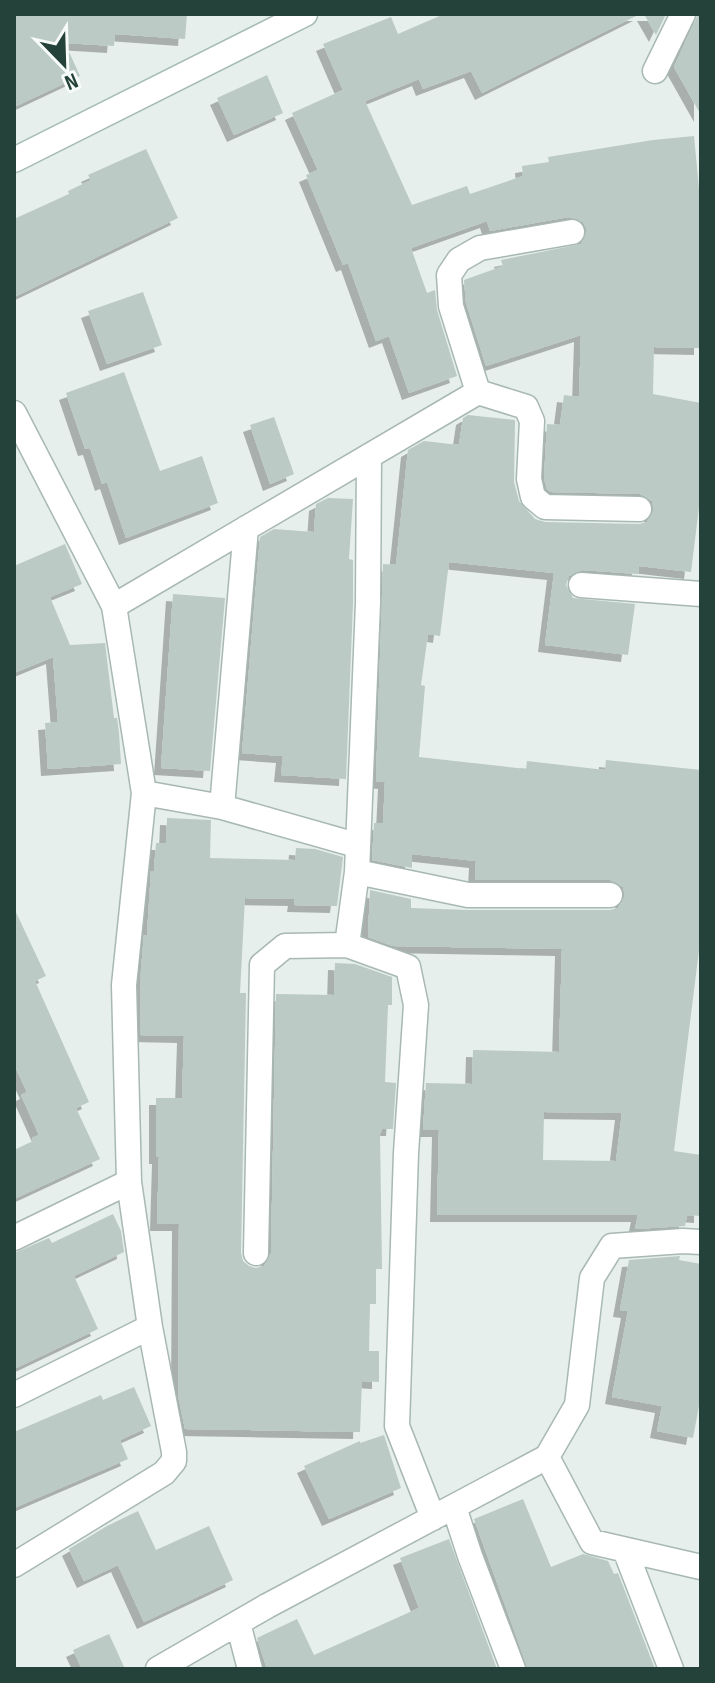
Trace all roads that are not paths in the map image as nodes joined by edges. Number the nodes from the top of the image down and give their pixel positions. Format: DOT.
graph roads {
  1 [pos="305,14"];
  2 [pos="683,14"];
  3 [pos="655,71"];
  4 [pos="14,160"];
  5 [pos="572,232"];
  6 [pos="478,392"];
  7 [pos="14,413"];
  8 [pos="369,456"];
  9 [pos="639,509"];
  10 [pos="246,528"];
  11 [pos="581,585"];
  12 [pos="701,594"];
  13 [pos="114,606"];
  14 [pos="144,793"];
  15 [pos="222,807"];
  16 [pos="356,845"];
  17 [pos="357,872"];
  18 [pos="610,895"];
  19 [pos="347,945"];
  20 [pos="129,1182"];
  21 [pos="14,1238"];
  22 [pos="701,1242"];
  23 [pos="256,1253"];
  24 [pos="150,1327"];
  25 [pos="14,1395"];
  26 [pos="547,1457"];
  27 [pos="443,1512"];
  28 [pos="625,1550"];
  29 [pos="14,1565"];
  30 [pos="701,1567"];
  31 [pos="238,1623"];
  32 [pos="158,1669"];
  33 [pos="250,1669"];
  34 [pos="513,1669"];
  35 [pos="671,1669"];
  1 -- 4 [label="street"];
  2 -- 3 [label="street"];
  5 -- 6 [label="street"];
  6 -- 8 [label="street"];
  6 -- 9 [label="street"];
  7 -- 13 [label="street"];
  8 -- 10 [label="street"];
  8 -- 16 [label="street"];
  10 -- 13 [label="street"];
  10 -- 15 [label="street"];
  11 -- 12 [label="street"];
  13 -- 14 [label="street"];
  14 -- 15 [label="street"];
  14 -- 20 [label="street"];
  15 -- 16 [label="street"];
  16 -- 17 [label="street"];
  17 -- 18 [label="street"];
  17 -- 19 [label="street"];
  19 -- 23 [label="street"];
  19 -- 27 [label="street"];
  20 -- 21 [label="street"];
  20 -- 24 [label="street"];
  22 -- 26 [label="street"];
  24 -- 25 [label="street"];
  24 -- 29 [label="street"];
  26 -- 27 [label="street"];
  26 -- 28 [label="street"];
  27 -- 31 [label="street"];
  27 -- 34 [label="street"];
  28 -- 30 [label="street"];
  28 -- 35 [label="street"];
  31 -- 32 [label="street"];
  31 -- 33 [label="street"];
}
